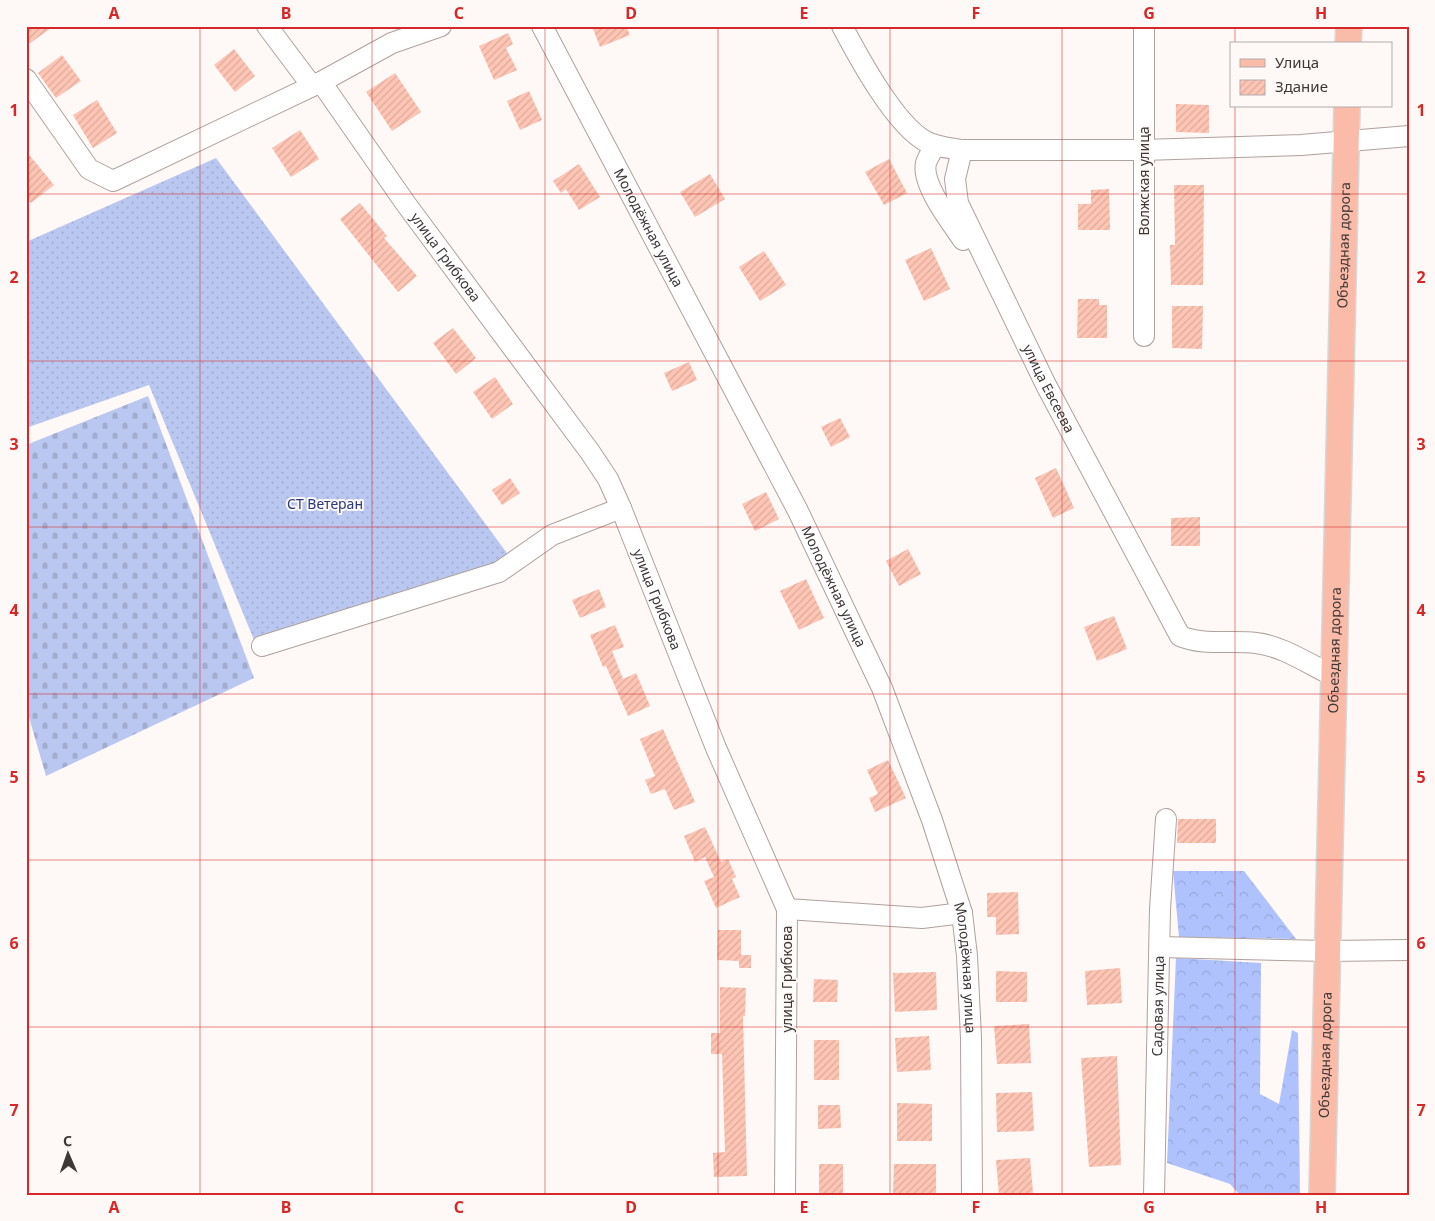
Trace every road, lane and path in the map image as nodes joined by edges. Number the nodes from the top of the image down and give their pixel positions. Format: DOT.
graph roads {
  1 [pos="267,26"];
  2 [pos="441,26"];
  3 [pos="542,26"];
  4 [pos="842,26"];
  5 [pos="1144,26"];
  6 [pos="1349,26"];
  7 [pos="1348,42"];
  8 [pos="26,80"];
  9 [pos="316,84"];
  10 [pos="1347,108"];
  11 [pos="1409,136"];
  12 [pos="1347,140"];
  13 [pos="935,146"];
  14 [pos="962,150"];
  15 [pos="1143,150"];
  16 [pos="962,240"];
  17 [pos="1144,336"];
  18 [pos="620,508"];
  19 [pos="262,646"];
  20 [pos="1334,676"];
  21 [pos="1166,819"];
  22 [pos="787,909"];
  23 [pos="962,913"];
  24 [pos="1160,947"];
  25 [pos="1409,950"];
  26 [pos="1328,951"];
  27 [pos="785,1195"];
  28 [pos="972,1195"];
  29 [pos="1154,1195"];
  30 [pos="1322,1195"];
  1 -- 9 [label="street, улица Грибкова"];
  2 -- 9 [label="street"];
  3 -- 23 [label="street, Молодёжная улица"];
  4 -- 13 [label="street"];
  5 -- 15 [label="street, Волжская улица"];
  6 -- 7 [label="main road"];
  8 -- 9 [label="street"];
  9 -- 18 [label="street, улица Грибкова"];
  10 -- 12 [label="main road, Объездная дорога"];
  11 -- 12 [label="street"];
  12 -- 15 [label="street"];
  12 -- 20 [label="main road, Объездная дорога"];
  13 -- 14 [label="street"];
  13 -- 16 [label="street"];
  14 -- 15 [label="street"];
  14 -- 20 [label="street, улица Евсеева"];
  15 -- 17 [label="street, Волжская улица"];
  18 -- 19 [label="street"];
  18 -- 22 [label="street, улица Грибкова"];
  20 -- 26 [label="main road, Объездная дорога"];
  21 -- 24 [label="street, Садовая улица"];
  22 -- 23 [label="street"];
  22 -- 27 [label="street, улица Грибкова"];
  23 -- 28 [label="street, Молодёжная улица"];
  24 -- 26 [label="street"];
  24 -- 29 [label="street, Садовая улица"];
  25 -- 26 [label="street"];
  26 -- 30 [label="main road, Объездная дорога"];
}
